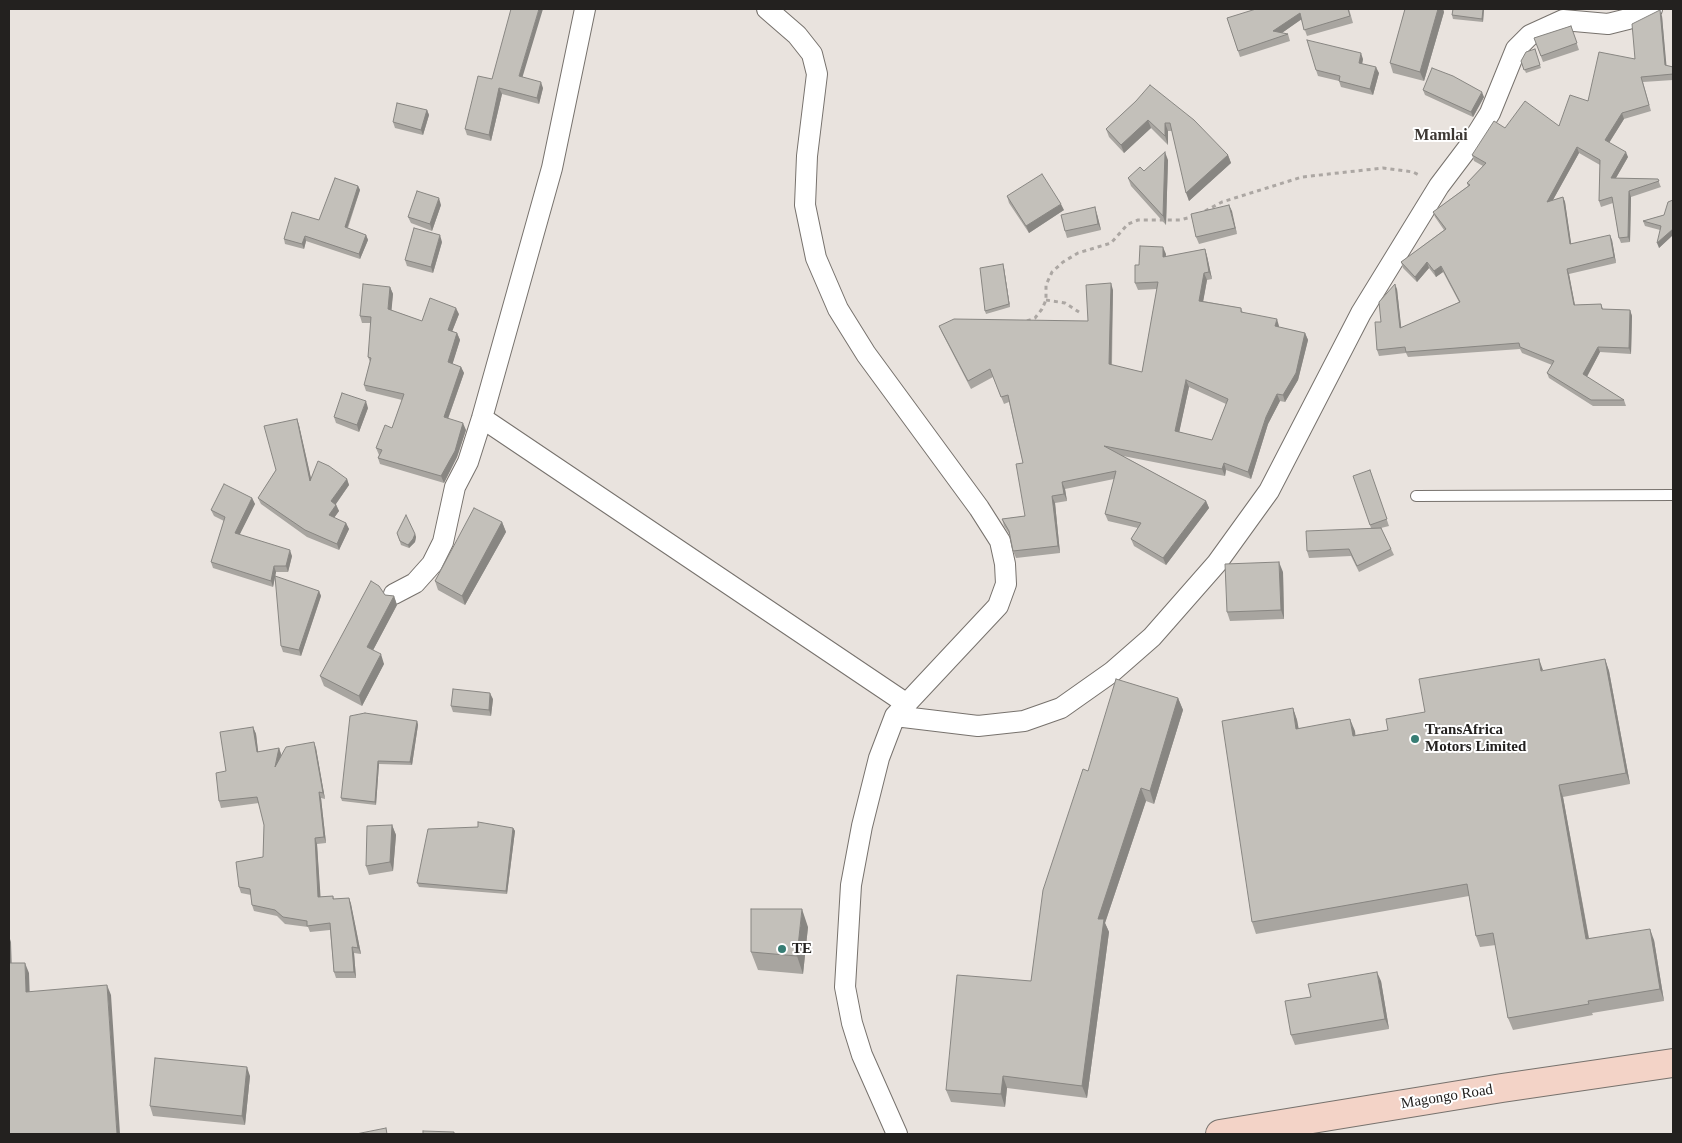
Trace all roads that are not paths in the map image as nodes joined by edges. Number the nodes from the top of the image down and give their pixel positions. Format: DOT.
graph roads {
  1 [pos="585,9"];
  2 [pos="767,9"];
  3 [pos="1652,9"];
  4 [pos="482,418"];
  5 [pos="1673,495"];
  6 [pos="1416,496"];
  7 [pos="394,594"];
  8 [pos="901,710"];
  9 [pos="1673,1063"];
  10 [pos="897,1134"];
  11 [pos="1220,1134"];
  1 -- 4 [label="street"];
  2 -- 8 [label="street"];
  3 -- 8 [label="street"];
  4 -- 7 [label="street"];
  4 -- 8 [label="street"];
  5 -- 6 [label="lane"];
  8 -- 10 [label="street"];
  9 -- 11 [label="street, Magongo Road"];
}
